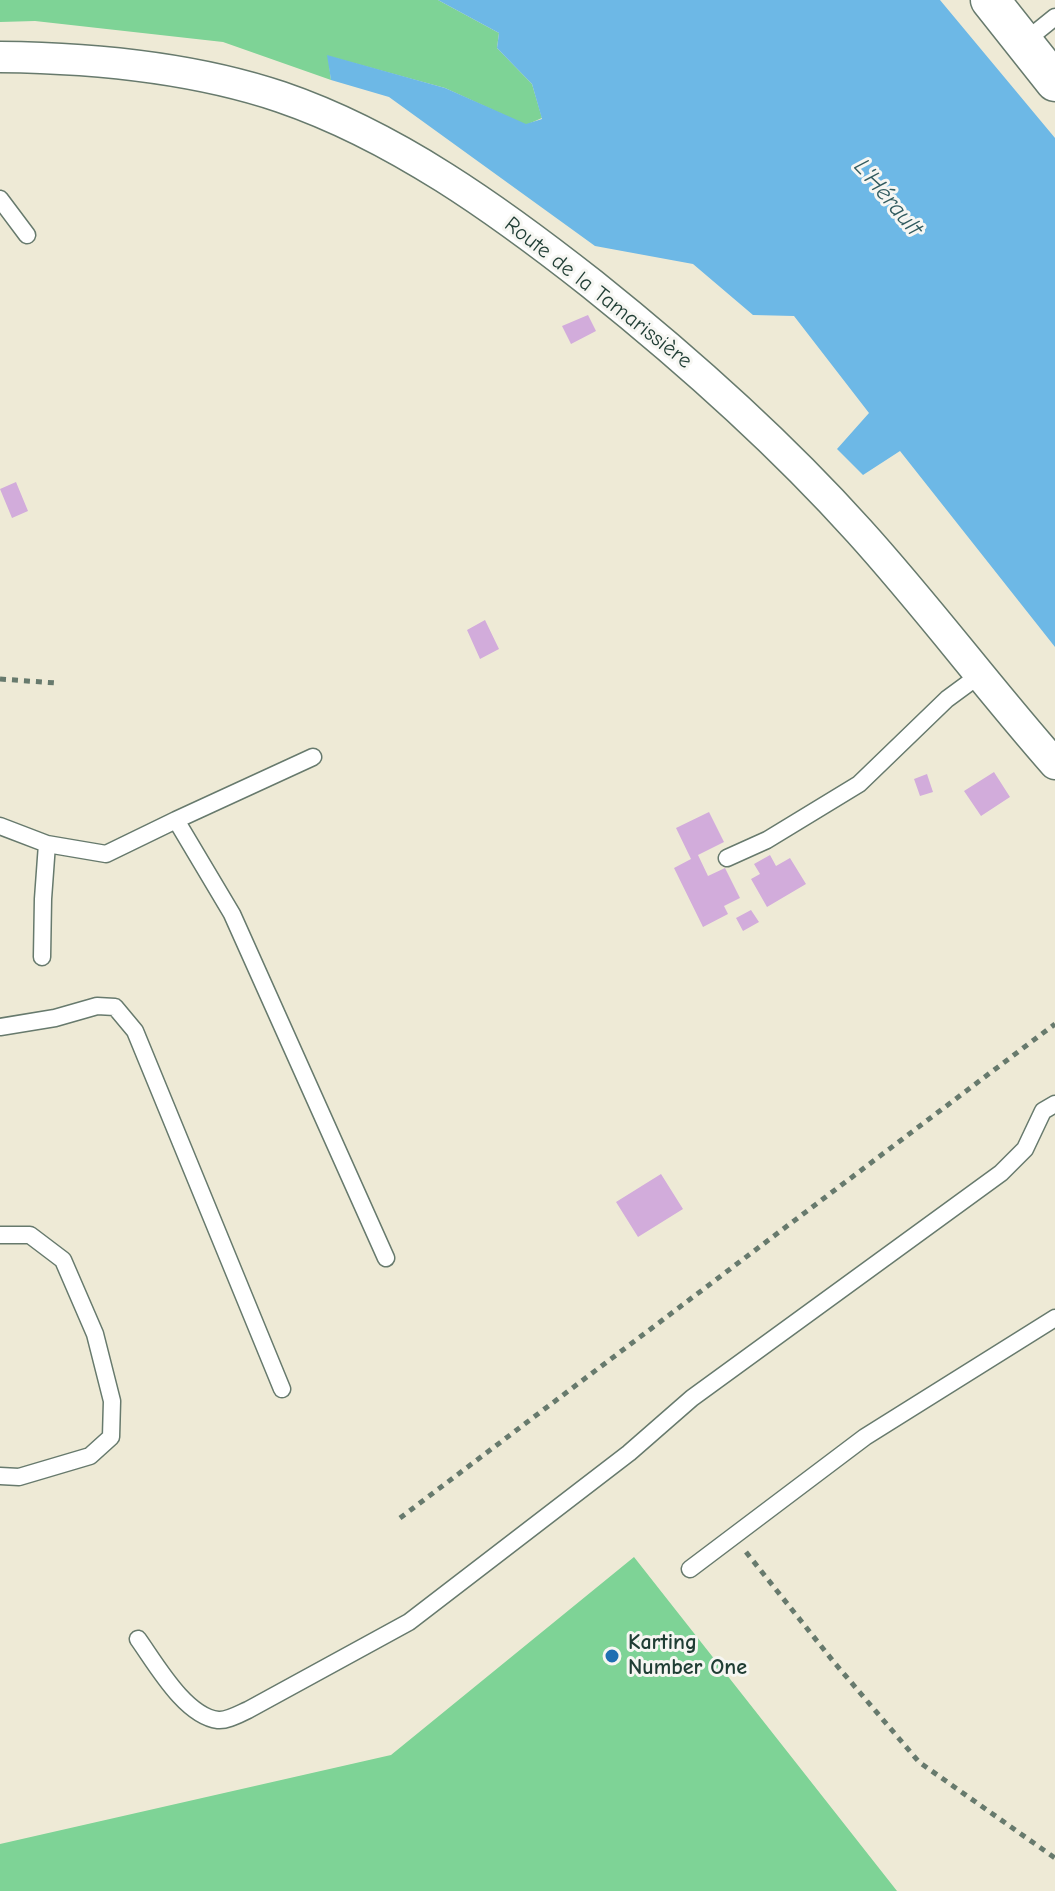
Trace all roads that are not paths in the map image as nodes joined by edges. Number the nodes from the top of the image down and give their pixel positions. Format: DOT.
graph roads {
  1 [pos="990,0"];
  2 [pos="1055,17"];
  3 [pos="1024,42"];
  4 [pos="0,57"];
  5 [pos="1055,82"];
  6 [pos="0,199"];
  7 [pos="27,235"];
  8 [pos="981,674"];
  9 [pos="313,757"];
  10 [pos="1055,764"];
  11 [pos="176,820"];
  12 [pos="0,826"];
  13 [pos="47,844"];
  14 [pos="727,858"];
  15 [pos="42,957"];
  16 [pos="0,1027"];
  17 [pos="1055,1104"];
  18 [pos="0,1235"];
  19 [pos="386,1258"];
  20 [pos="1055,1318"];
  21 [pos="282,1389"];
  22 [pos="0,1476"];
  23 [pos="690,1569"];
  24 [pos="138,1639"];
  1 -- 3 [label="street"];
  2 -- 3 [label="lane"];
  3 -- 5 [label="street"];
  4 -- 8 [label="street, Route de la Tamarissière"];
  6 -- 7 [label="lane"];
  8 -- 10 [label="street, Route de la Tamarissière"];
  8 -- 14 [label="lane"];
  9 -- 11 [label="lane"];
  11 -- 13 [label="lane"];
  11 -- 19 [label="lane"];
  12 -- 13 [label="lane"];
  13 -- 15 [label="lane"];
  16 -- 21 [label="lane"];
  17 -- 24 [label="lane"];
  18 -- 22 [label="lane"];
  20 -- 23 [label="lane"];
}
